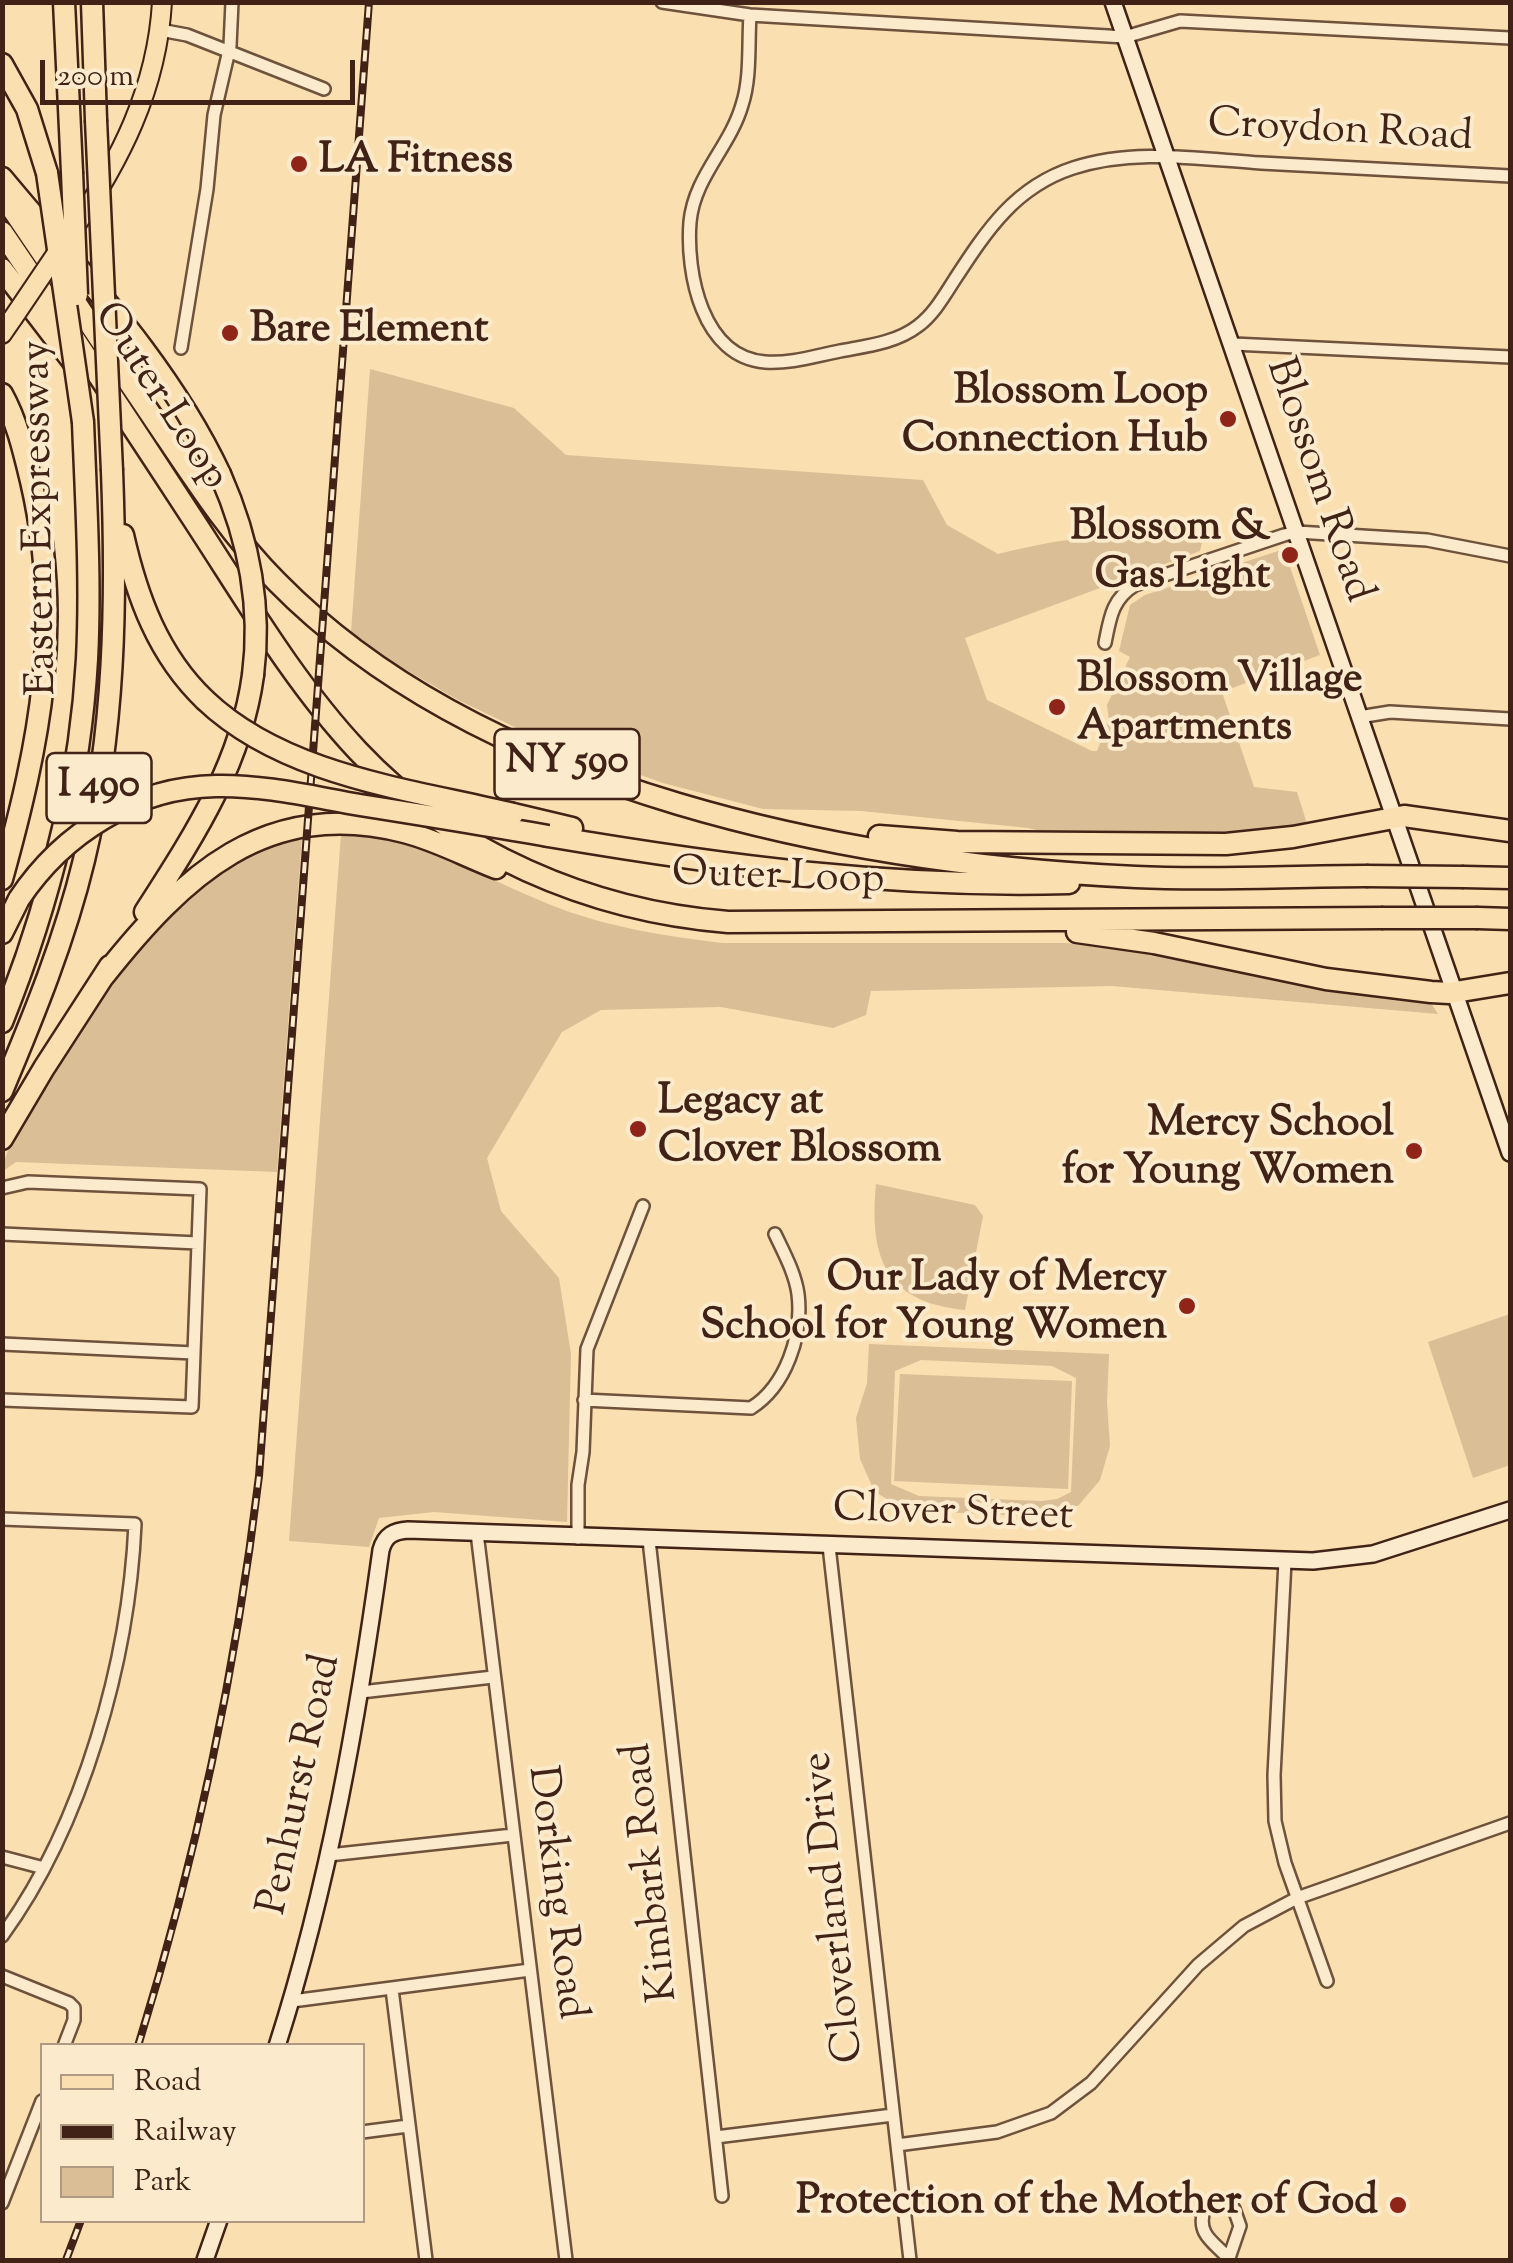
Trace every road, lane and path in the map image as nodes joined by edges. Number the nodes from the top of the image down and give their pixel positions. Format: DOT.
graph roads {
  1 [pos="64,2"];
  2 [pos="94,2"];
  3 [pos="162,2"];
  4 [pos="232,2"];
  5 [pos="662,2"];
  6 [pos="1113,2"];
  7 [pos="750,15"];
  8 [pos="160,30"];
  9 [pos="1125,38"];
  10 [pos="1510,38"];
  11 [pos="229,53"];
  12 [pos="2,64"];
  13 [pos="324,89"];
  14 [pos="1166,157"];
  15 [pos="1510,176"];
  16 [pos="2,178"];
  17 [pos="2,194"];
  18 [pos="2,232"];
  19 [pos="2,270"];
  20 [pos="8,326"];
  21 [pos="1232,344"];
  22 [pos="181,348"];
  23 [pos="1510,357"];
  24 [pos="2,394"];
  25 [pos="83,422"];
  26 [pos="112,471"];
  27 [pos="1297,532"];
  28 [pos="1510,556"];
  29 [pos="222,564"];
  30 [pos="1105,643"];
  31 [pos="1360,717"];
  32 [pos="1510,719"];
  33 [pos="699,808"];
  34 [pos="1394,817"];
  35 [pos="1510,831"];
  36 [pos="730,864"];
  37 [pos="1211,878"];
  38 [pos="1510,878"];
  39 [pos="2,879"];
  40 [pos="615,904"];
  41 [pos="1510,919"];
  42 [pos="976,922"];
  43 [pos="2,933"];
  44 [pos="103,977"];
  45 [pos="1510,984"];
  46 [pos="1454,992"];
  47 [pos="2,1022"];
  48 [pos="2,1091"];
  49 [pos="2,1139"];
  50 [pos="1510,1153"];
  51 [pos="2,1188"];
  52 [pos="642,1206"];
  53 [pos="2,1234"];
  54 [pos="775,1234"];
  55 [pos="198,1243"];
  56 [pos="2,1344"];
  57 [pos="194,1352"];
  58 [pos="2,1400"];
  59 [pos="584,1400"];
  60 [pos="1510,1510"];
  61 [pos="2,1518"];
  62 [pos="477,1533"];
  63 [pos="387,1536"];
  64 [pos="578,1538"];
  65 [pos="650,1540"];
  66 [pos="829,1546"];
  67 [pos="1285,1562"];
  68 [pos="493,1677"];
  69 [pos="361,1692"];
  70 [pos="1510,1823"];
  71 [pos="513,1836"];
  72 [pos="329,1856"];
  73 [pos="2,1857"];
  74 [pos="44,1868"];
  75 [pos="1297,1898"];
  76 [pos="2,1936"];
  77 [pos="530,1970"];
  78 [pos="2,1976"];
  79 [pos="1327,1982"];
  80 [pos="392,1989"];
  81 [pos="292,2001"];
  82 [pos="65,2043"];
  83 [pos="279,2043"];
  84 [pos="40,2106"];
  85 [pos="893,2115"];
  86 [pos="408,2126"];
  87 [pos="365,2132"];
  88 [pos="716,2137"];
  89 [pos="897,2145"];
  90 [pos="722,2196"];
  91 [pos="2,2204"];
  92 [pos="218,2223"];
  93 [pos="1230,2259"];
  94 [pos="205,2260"];
  95 [pos="426,2260"];
  96 [pos="566,2260"];
  97 [pos="910,2260"];
  1 -- 25 [label="highway, Eastern Expressway / I 490, bridge"];
  2 -- 26 [label="highway, Eastern Expressway / I 490, bridge"];
  3 -- 8 [label="main road"];
  4 -- 11 [label="street"];
  5 -- 7 [label="street"];
  6 -- 9 [label="street, Blossom Road"];
  7 -- 9 [label="street"];
  7 -- 14 [label="street, Croydon Road"];
  8 -- 11 [label="street"];
  8 -- 20 [label="main road, bridge"];
  9 -- 10 [label="street"];
  9 -- 14 [label="street, Blossom Road"];
  11 -- 13 [label="street"];
  11 -- 22 [label="street"];
  12 -- 25 [label="highway, bridge"];
  14 -- 15 [label="street, Croydon Road"];
  14 -- 21 [label="street, Blossom Road"];
  16 -- 44 [label="highway, bridge"];
  17 -- 33 [label="highway, Outer Loop / NY 590"];
  18 -- 29 [label="highway, Outer Loop / NY 590"];
  19 -- 29 [label="highway"];
  21 -- 23 [label="street"];
  21 -- 27 [label="street, Blossom Road"];
  24 -- 39 [label="highway"];
  25 -- 47 [label="highway, Eastern Expressway / I 490"];
  26 -- 36 [label="highway, bridge"];
  26 -- 48 [label="highway, Eastern Expressway / I 490"];
  27 -- 28 [label="street"];
  27 -- 30 [label="street"];
  27 -- 31 [label="street, Blossom Road"];
  29 -- 40 [label="highway, Outer Loop / NY 590"];
  31 -- 32 [label="street"];
  31 -- 34 [label="street, Blossom Road"];
  33 -- 34 [label="highway"];
  33 -- 37 [label="highway, Outer Loop / NY 590"];
  34 -- 35 [label="highway"];
  34 -- 46 [label="street, Blossom Road"];
  36 -- 37 [label="highway"];
  36 -- 43 [label="highway, bridge"];
  37 -- 38 [label="highway, Outer Loop / NY 590, bridge"];
  40 -- 42 [label="highway, Outer Loop / NY 590"];
  40 -- 44 [label="highway"];
  41 -- 42 [label="highway, Outer Loop / NY 590, bridge"];
  42 -- 46 [label="highway"];
  44 -- 49 [label="highway"];
  45 -- 46 [label="highway"];
  46 -- 50 [label="street, Blossom Road"];
  51 -- 55 [label="street"];
  52 -- 59 [label="street"];
  53 -- 55 [label="street"];
  54 -- 59 [label="street"];
  55 -- 57 [label="street"];
  56 -- 57 [label="street"];
  57 -- 58 [label="street"];
  59 -- 64 [label="street"];
  60 -- 67 [label="street, Clover Street"];
  61 -- 74 [label="street"];
  62 -- 63 [label="street, Clover Street"];
  62 -- 64 [label="street, Clover Street"];
  62 -- 68 [label="street, Dorking Road"];
  63 -- 69 [label="street, Penhurst Road"];
  64 -- 65 [label="street, Clover Street"];
  65 -- 66 [label="street, Clover Street"];
  65 -- 88 [label="street, Kimbark Road"];
  66 -- 67 [label="street, Clover Street"];
  66 -- 85 [label="street, Cloverland Drive"];
  67 -- 75 [label="street"];
  68 -- 69 [label="street"];
  68 -- 71 [label="street, Dorking Road"];
  69 -- 72 [label="street, Penhurst Road"];
  70 -- 75 [label="street"];
  71 -- 72 [label="street"];
  71 -- 77 [label="street, Dorking Road"];
  72 -- 81 [label="street, Penhurst Road"];
  73 -- 74 [label="street"];
  74 -- 76 [label="street"];
  75 -- 79 [label="street"];
  75 -- 89 [label="street"];
  77 -- 80 [label="street"];
  77 -- 96 [label="street, Dorking Road"];
  78 -- 82 [label="street"];
  80 -- 81 [label="street"];
  80 -- 86 [label="street"];
  81 -- 83 [label="street, Penhurst Road"];
  84 -- 91 [label="street"];
  85 -- 88 [label="street"];
  85 -- 89 [label="street, Cloverland Drive"];
  86 -- 87 [label="street"];
  86 -- 95 [label="street"];
  88 -- 90 [label="street, Kimbark Road"];
  89 -- 97 [label="street, Cloverland Drive"];
  92 -- 94 [label="street"];
  93 -- 93 [label="street"];
}
